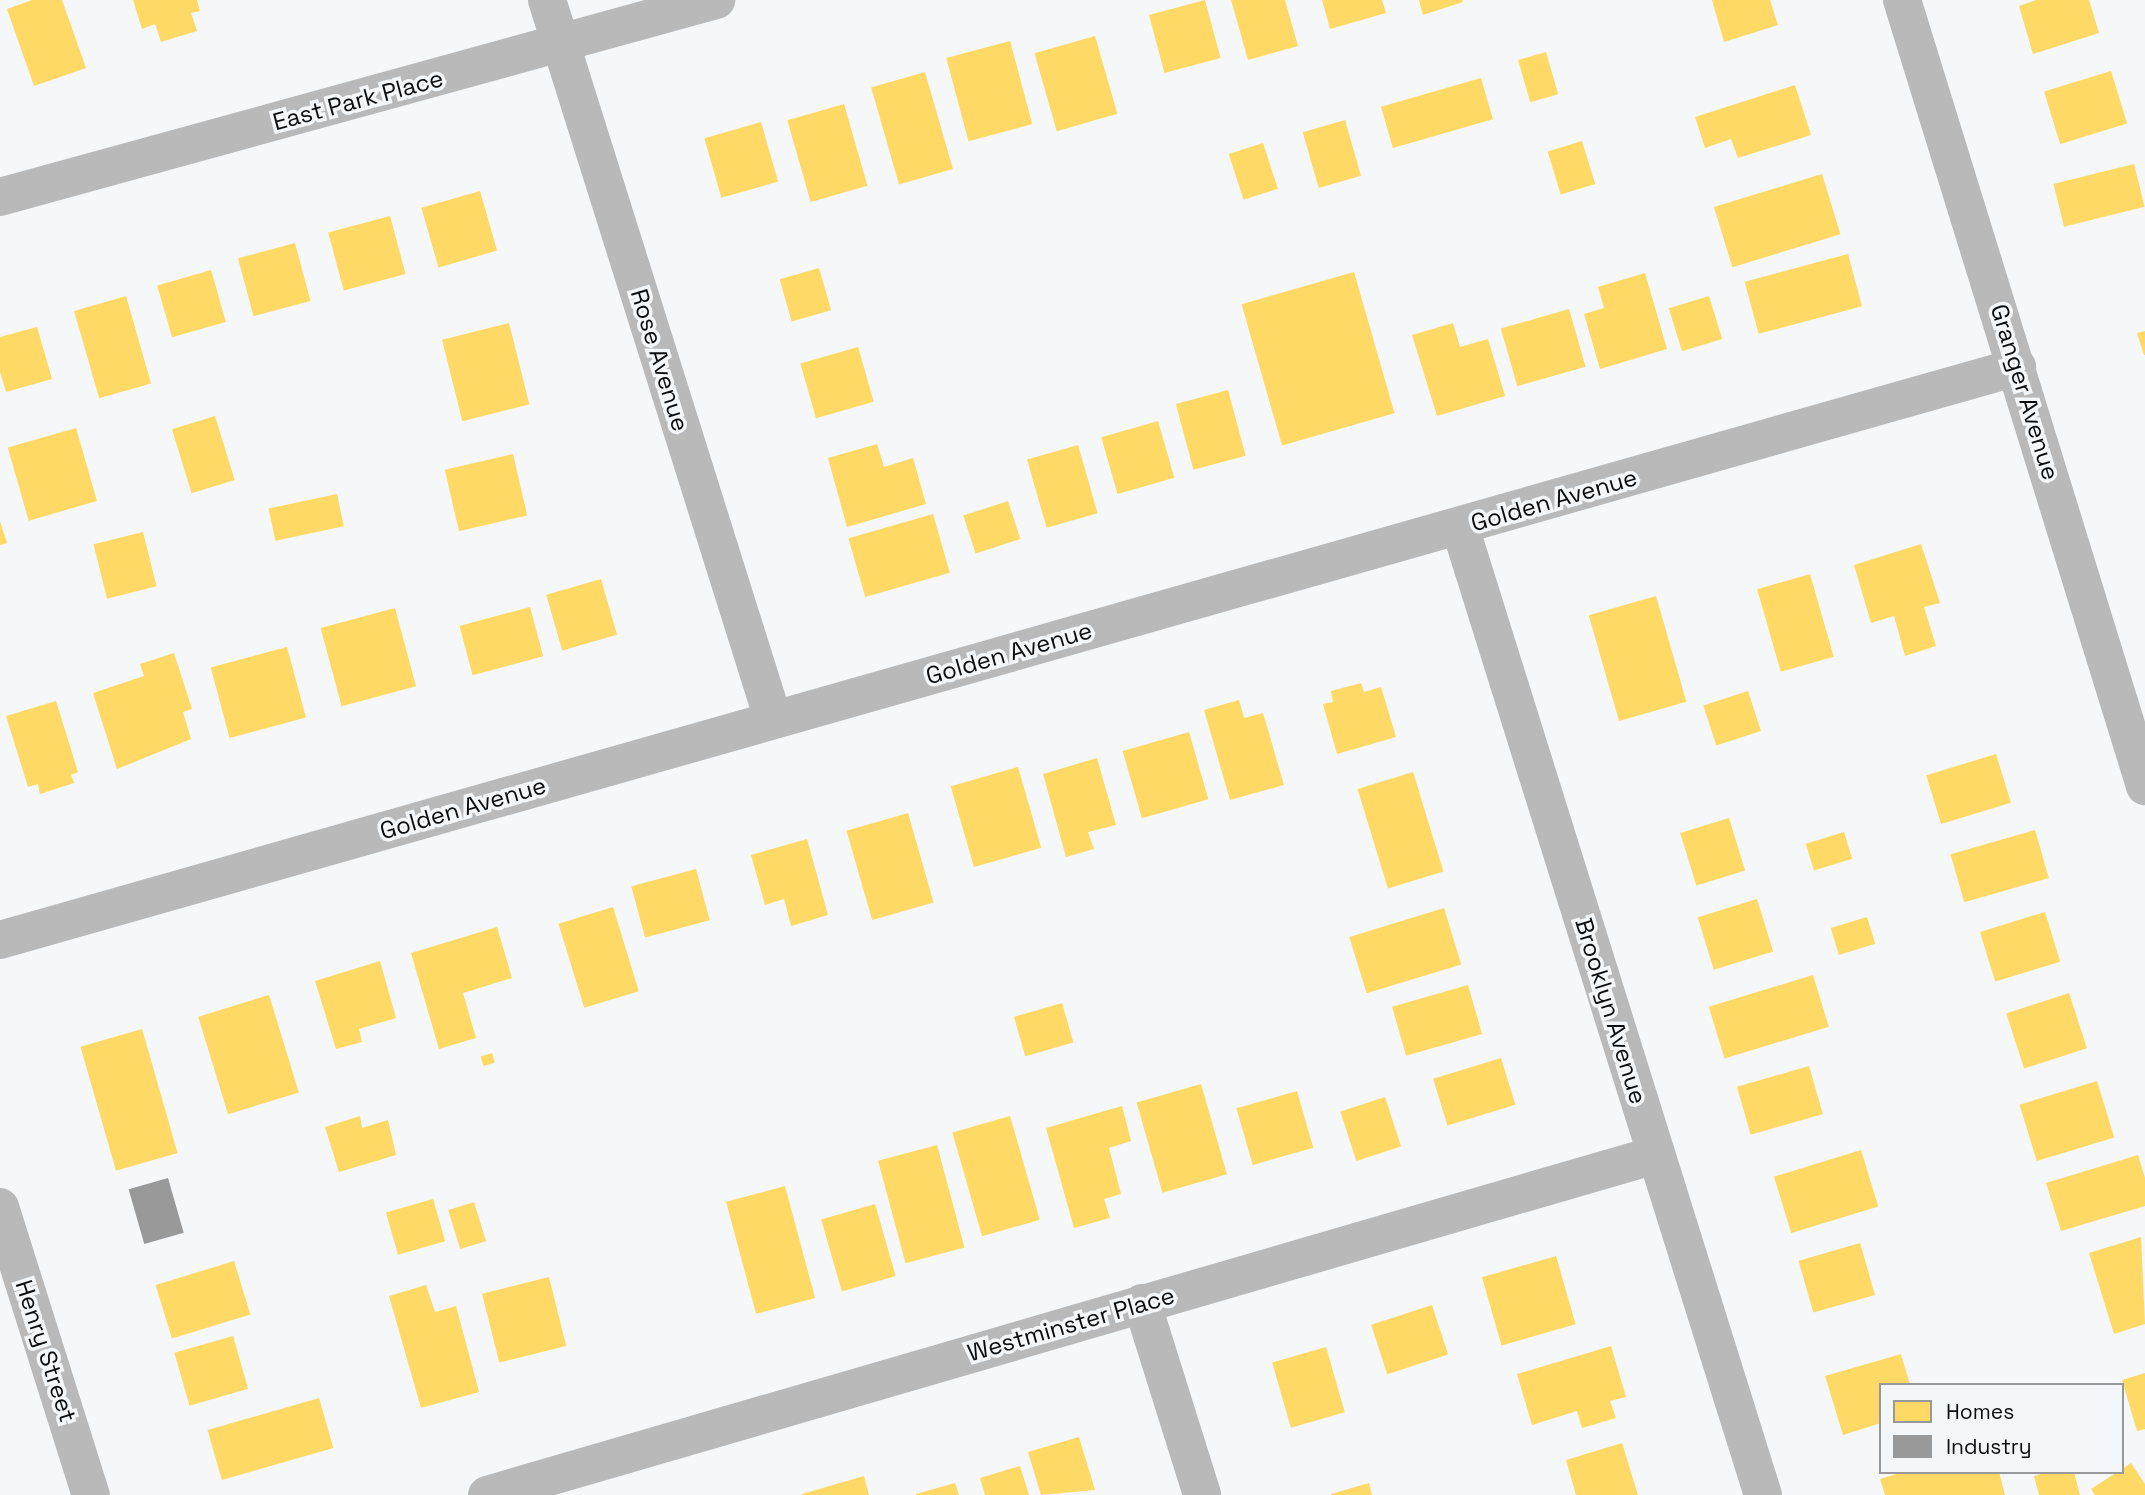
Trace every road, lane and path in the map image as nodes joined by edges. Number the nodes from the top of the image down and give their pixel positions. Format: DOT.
graph roads {
  1 [pos="547,0"];
  2 [pos="716,0"];
  3 [pos="1902,0"];
  4 [pos="561,43"];
  5 [pos="0,197"];
  6 [pos="2017,367"];
  7 [pos="1461,527"];
  8 [pos="774,719"];
  9 [pos="2145,786"];
  10 [pos="0,940"];
  11 [pos="1655,1155"];
  12 [pos="0,1207"];
  13 [pos="1142,1303"];
  14 [pos="91,1495"];
  15 [pos="487,1495"];
  16 [pos="1202,1495"];
  17 [pos="1763,1495"];
  1 -- 4 [label="street, Rose Avenue"];
  2 -- 4 [label="street, East Park Place"];
  3 -- 6 [label="street, Granger Avenue"];
  4 -- 5 [label="street, East Park Place"];
  4 -- 8 [label="street, Rose Avenue"];
  6 -- 7 [label="street, Golden Avenue"];
  6 -- 9 [label="street, Granger Avenue"];
  7 -- 8 [label="street, Golden Avenue"];
  7 -- 11 [label="street, Brooklyn Avenue"];
  8 -- 10 [label="street, Golden Avenue"];
  11 -- 13 [label="street, Westminster Place"];
  11 -- 17 [label="street, Brooklyn Avenue"];
  12 -- 14 [label="street, Henry Street"];
  13 -- 15 [label="street, Westminster Place"];
  13 -- 16 [label="street"];
}
